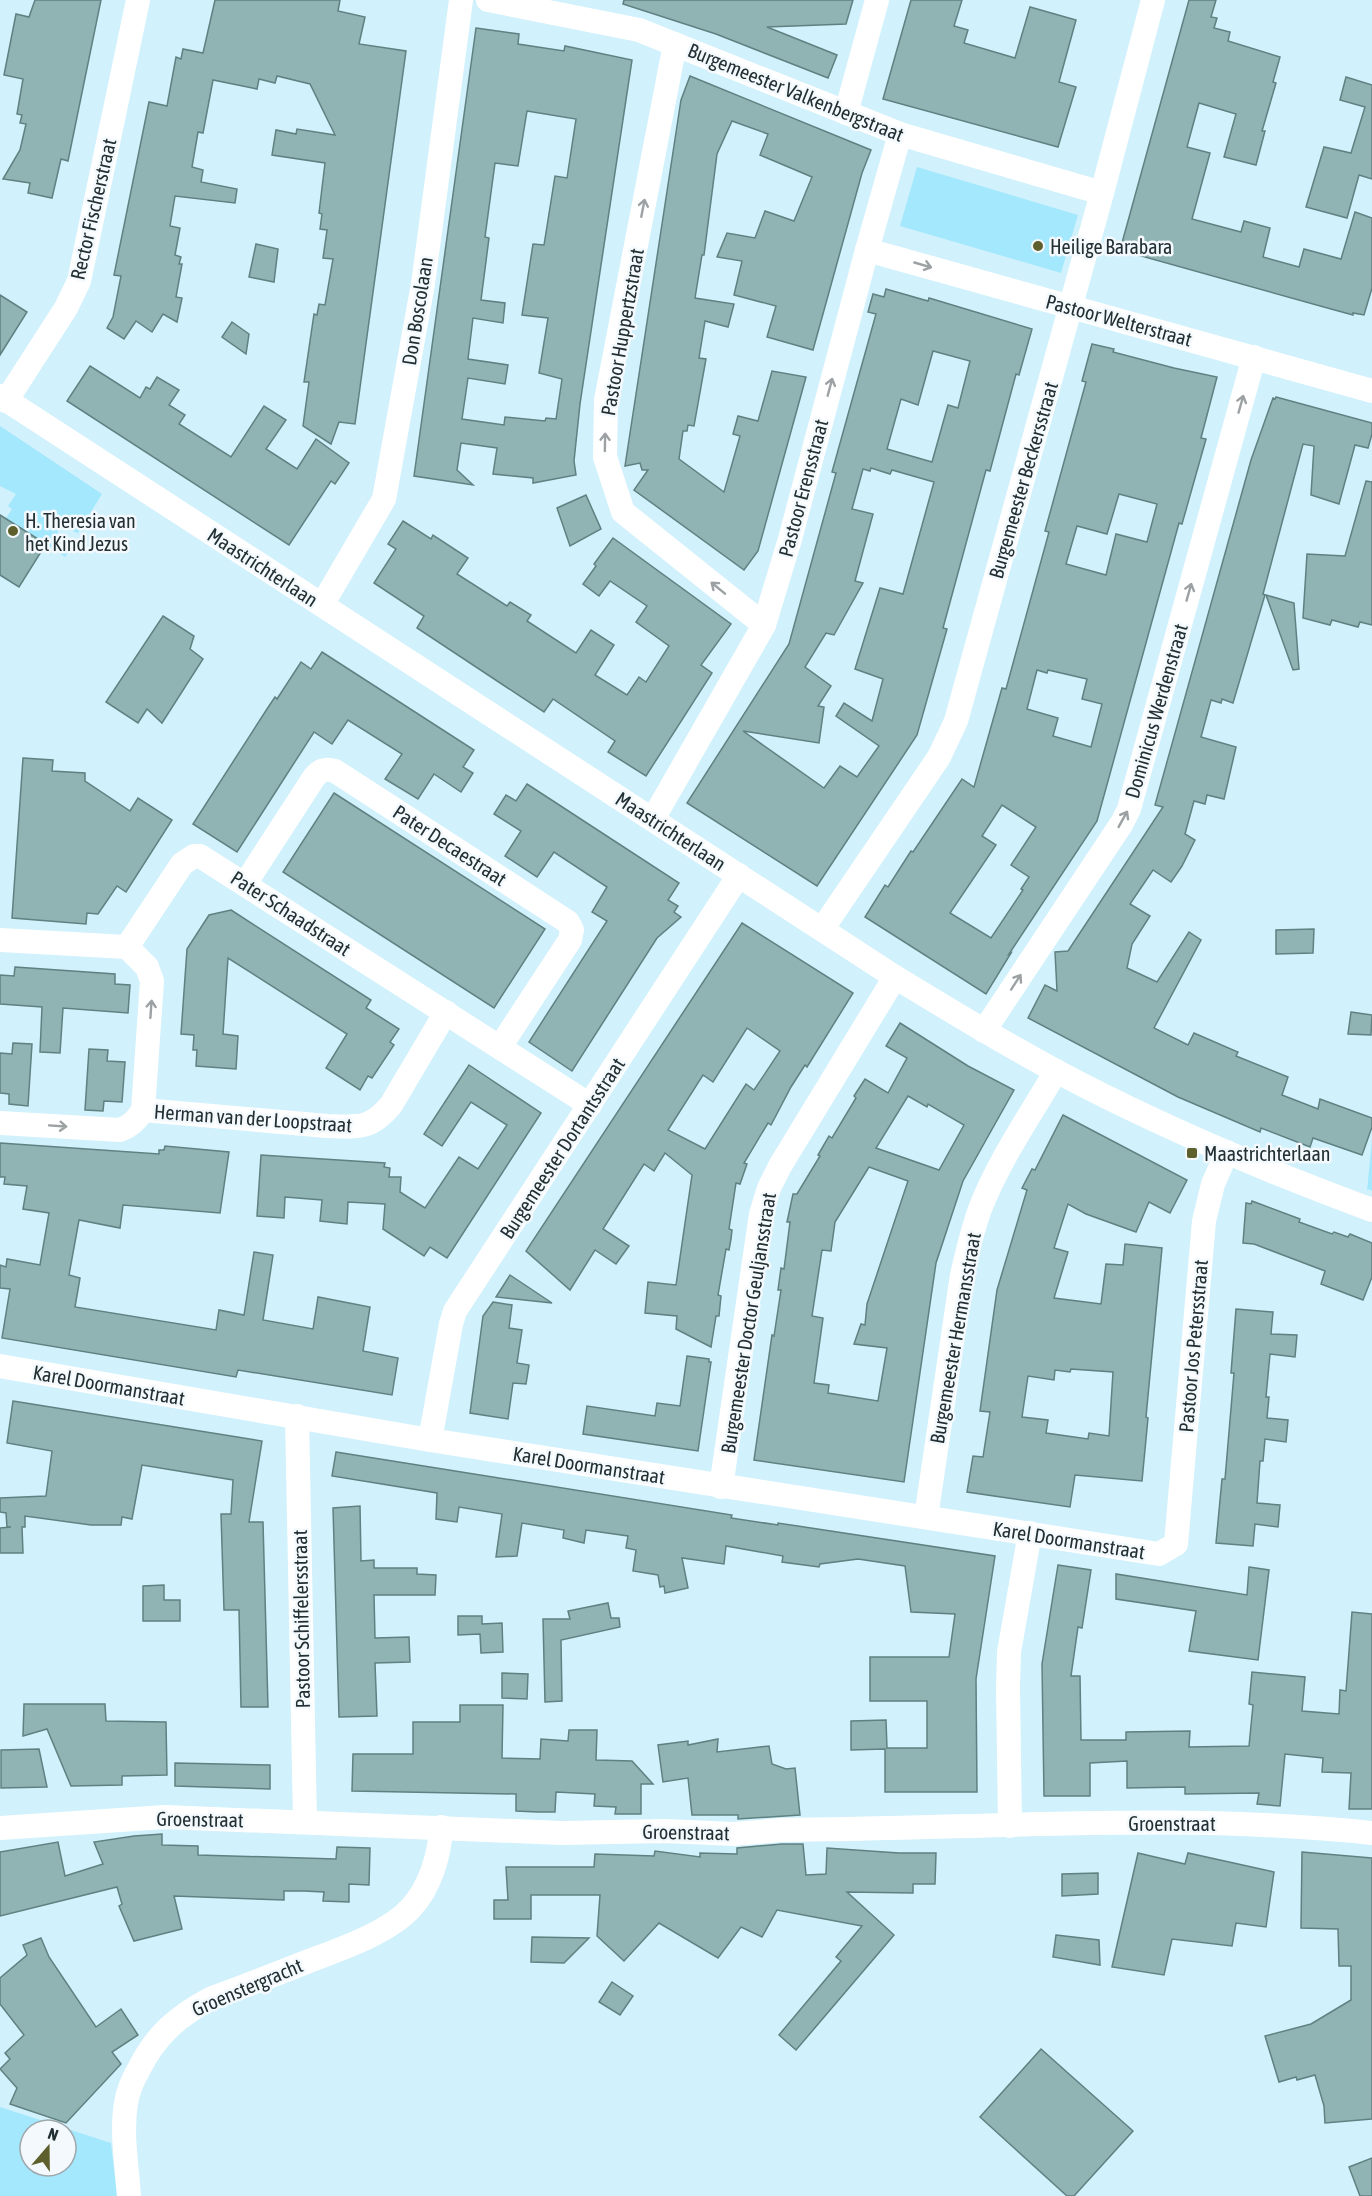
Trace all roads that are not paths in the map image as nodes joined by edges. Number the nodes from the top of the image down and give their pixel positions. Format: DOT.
graph roads {
  1 [pos="138,0"];
  2 [pos="461,0"];
  3 [pos="488,0"];
  4 [pos="877,0"];
  5 [pos="1153,0"];
  6 [pos="675,44"];
  7 [pos="846,113"];
  8 [pos="900,135"];
  9 [pos="1102,193"];
  10 [pos="867,250"];
  11 [pos="1071,307"];
  12 [pos="1254,357"];
  13 [pos="1372,391"];
  14 [pos="3,398"];
  15 [pos="322,605"];
  16 [pos="764,625"];
  17 [pos="653,819"];
  18 [pos="739,875"];
  19 [pos="245,884"];
  20 [pos="823,928"];
  21 [pos="0,940"];
  22 [pos="127,947"];
  23 [pos="895,977"];
  24 [pos="446,1012"];
  25 [pos="984,1031"];
  26 [pos="500,1047"];
  27 [pos="1056,1071"];
  28 [pos="590,1105"];
  29 [pos="143,1110"];
  30 [pos="0,1123"];
  31 [pos="1227,1152"];
  32 [pos="1372,1210"];
  33 [pos="0,1366"];
  34 [pos="297,1416"];
  35 [pos="430,1440"];
  36 [pos="721,1486"];
  37 [pos="926,1517"];
  38 [pos="1030,1533"];
  39 [pos="1176,1544"];
  40 [pos="305,1822"];
  41 [pos="1010,1826"];
  42 [pos="441,1827"];
  43 [pos="0,1828"];
  44 [pos="1372,1833"];
  45 [pos="129,2196"];
  1 -- 14 [label="street, Rector Fischerstraat"];
  2 -- 15 [label="street, Don Boscolaan"];
  3 -- 6 [label="street, Burgemeester Valkenbergstraat"];
  4 -- 7 [label="street"];
  5 -- 9 [label="street, Burgemeester Beckersstraat"];
  6 -- 7 [label="street, Burgemeester Valkenbergstraat"];
  16 -- 6 [label="street, Pastoor Huppertzstraat, one-way"];
  7 -- 8 [label="street, Burgemeester Valkenbergstraat"];
  8 -- 9 [label="street, Burgemeester Valkenbergstraat"];
  8 -- 10 [label="street, Pastoor Erensstraat"];
  9 -- 11 [label="street, Burgemeester Beckersstraat"];
  10 -- 11 [label="street, Pastoor Welterstraat, one-way"];
  16 -- 10 [label="street, Pastoor Erensstraat, one-way"];
  11 -- 12 [label="street, Pastoor Welterstraat"];
  11 -- 20 [label="street, Burgemeester Beckersstraat"];
  12 -- 13 [label="street, Pastoor Welterstraat"];
  25 -- 12 [label="street, Dominicus Werdenstraat, one-way"];
  14 -- 15 [label="street, Maastrichterlaan"];
  15 -- 17 [label="street, Maastrichterlaan"];
  16 -- 17 [label="street, Pastoor Erensstraat"];
  17 -- 18 [label="street, Maastrichterlaan"];
  18 -- 20 [label="street, Maastrichterlaan"];
  18 -- 28 [label="street, Burgemeester Dortantsstraat"];
  19 -- 22 [label="street, Pater Schaadstraat"];
  19 -- 24 [label="street, Pater Schaadstraat"];
  19 -- 26 [label="street, Pater Decaestraat"];
  20 -- 23 [label="street, Maastrichterlaan"];
  21 -- 22 [label="street"];
  29 -- 22 [label="street, one-way"];
  23 -- 25 [label="street, Maastrichterlaan"];
  23 -- 36 [label="street, Burgemeester Doctor Geuljansstraat"];
  24 -- 26 [label="street, Pater Schaadstraat"];
  24 -- 29 [label="street, Herman van der Loopstraat"];
  25 -- 27 [label="street, Maastrichterlaan"];
  26 -- 28 [label="street, Pater Schaadstraat"];
  27 -- 31 [label="street, Maastrichterlaan"];
  27 -- 37 [label="street, Burgemeester Hermansstraat"];
  28 -- 35 [label="street, Burgemeester Dortantsstraat"];
  30 -- 29 [label="street, one-way"];
  31 -- 32 [label="street, Maastrichterlaan"];
  31 -- 39 [label="street, Pastoor Jos Petersstraat"];
  33 -- 34 [label="street, Karel Doormanstraat"];
  34 -- 35 [label="street, Karel Doormanstraat"];
  34 -- 40 [label="street, Pastoor Schiffelersstraat"];
  35 -- 36 [label="street, Karel Doormanstraat"];
  36 -- 37 [label="street, Karel Doormanstraat"];
  37 -- 38 [label="street, Karel Doormanstraat"];
  38 -- 39 [label="street, Karel Doormanstraat"];
  38 -- 41 [label="street"];
  40 -- 42 [label="street, Groenstraat"];
  40 -- 43 [label="street, Groenstraat"];
  41 -- 42 [label="street, Groenstraat"];
  41 -- 44 [label="street, Groenstraat"];
  42 -- 45 [label="street, Groenstergracht"];
}
